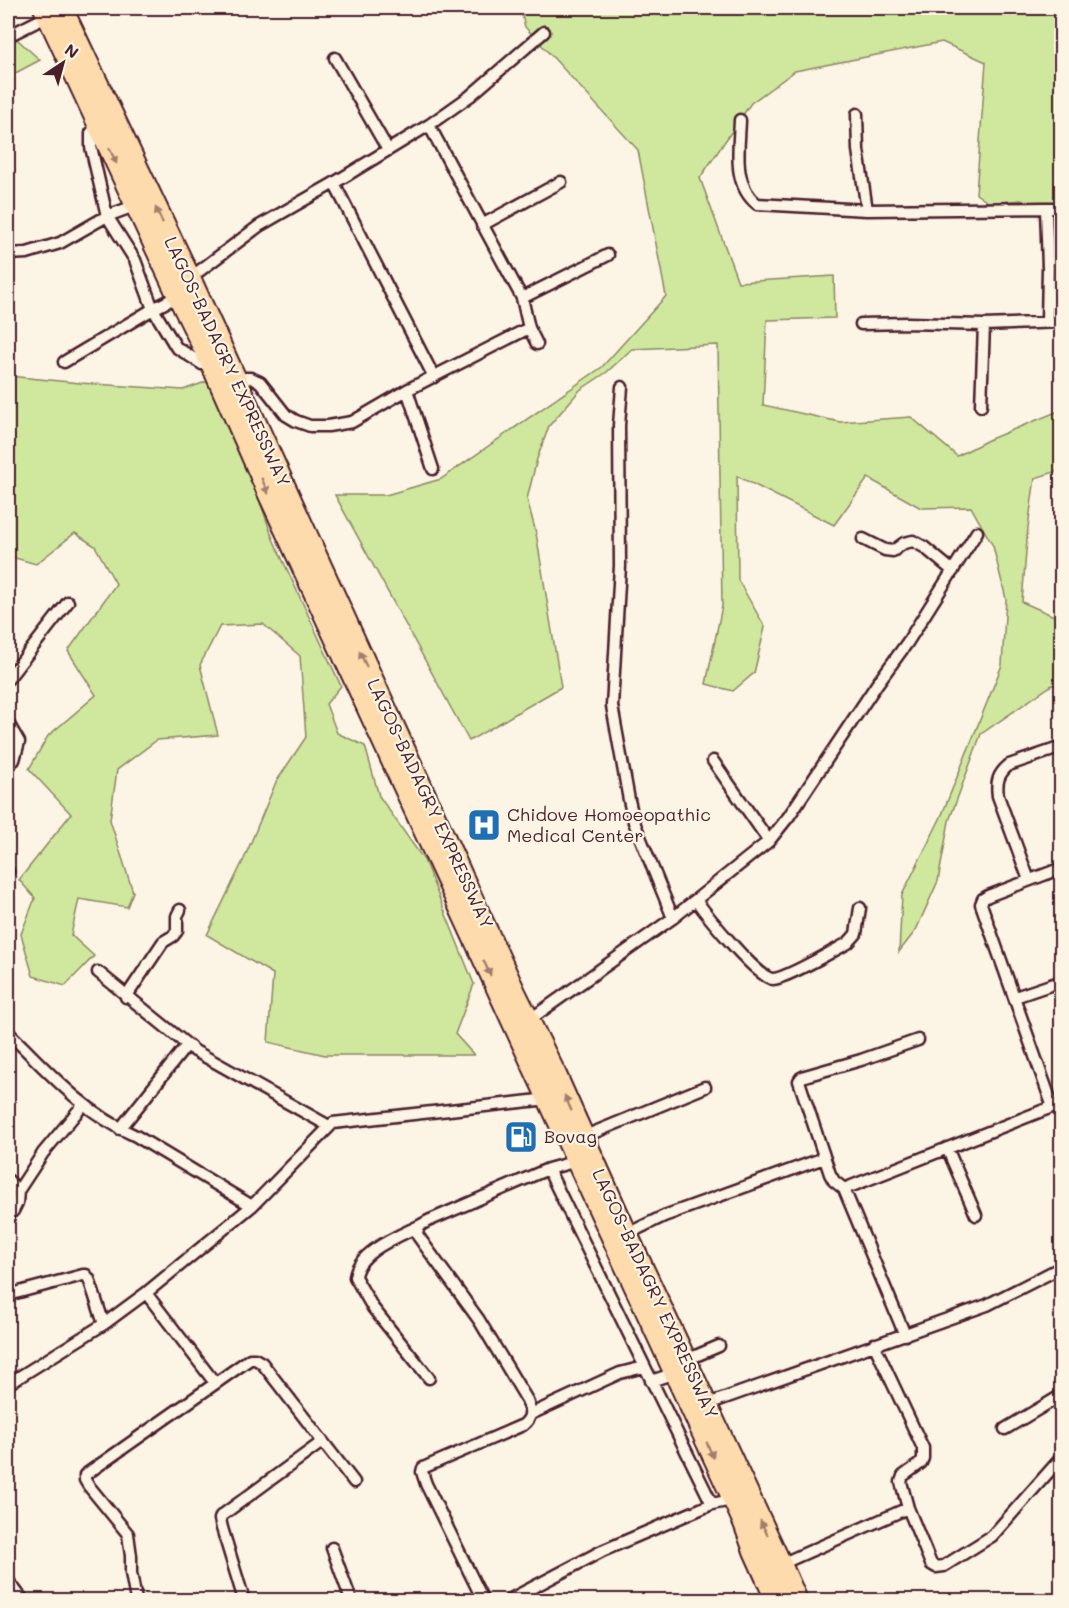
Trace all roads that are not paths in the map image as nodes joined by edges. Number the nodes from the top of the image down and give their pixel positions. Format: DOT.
graph roads {
  1 [pos="51,10"];
  2 [pos="544,32"];
  3 [pos="8,36"];
  4 [pos="335,58"];
  5 [pos="857,114"];
  6 [pos="740,120"];
  7 [pos="99,124"];
  8 [pos="429,125"];
  9 [pos="388,150"];
  10 [pos="561,182"];
  11 [pos="334,183"];
  12 [pos="137,205"];
  13 [pos="1046,208"];
  14 [pos="1062,208"];
  15 [pos="867,210"];
  16 [pos="107,216"];
  17 [pos="482,225"];
  18 [pos="8,254"];
  19 [pos="608,255"];
  20 [pos="190,278"];
  21 [pos="178,296"];
  22 [pos="522,298"];
  23 [pos="153,309"];
  24 [pos="1047,322"];
  25 [pos="1062,322"];
  26 [pos="861,324"];
  27 [pos="984,326"];
  28 [pos="529,328"];
  29 [pos="537,344"];
  30 [pos="210,361"];
  31 [pos="64,362"];
  32 [pos="434,377"];
  33 [pos="235,378"];
  34 [pos="622,387"];
  35 [pos="407,390"];
  36 [pos="981,406"];
  37 [pos="433,469"];
  38 [pos="977,532"];
  39 [pos="863,539"];
  40 [pos="953,571"];
  41 [pos="68,602"];
  42 [pos="8,679"];
  43 [pos="8,723"];
  44 [pos="1062,747"];
  45 [pos="14,760"];
  46 [pos="713,761"];
  47 [pos="769,841"];
  48 [pos="1062,868"];
  49 [pos="1029,880"];
  50 [pos="696,900"];
  51 [pos="860,908"];
  52 [pos="180,910"];
  53 [pos="673,918"];
  54 [pos="98,972"];
  55 [pos="1062,981"];
  56 [pos="126,997"];
  57 [pos="1015,997"];
  58 [pos="529,1020"];
  59 [pos="8,1032"];
  60 [pos="918,1040"];
  61 [pos="187,1045"];
  62 [pos="705,1087"];
  63 [pos="548,1099"];
  64 [pos="83,1105"];
  65 [pos="1057,1105"];
  66 [pos="329,1126"];
  67 [pos="120,1129"];
  68 [pos="583,1137"];
  69 [pos="947,1148"];
  70 [pos="824,1158"];
  71 [pos="577,1161"];
  72 [pos="548,1168"];
  73 [pos="8,1180"];
  74 [pos="844,1189"];
  75 [pos="18,1191"];
  76 [pos="252,1206"];
  77 [pos="8,1215"];
  78 [pos="976,1215"];
  79 [pos="419,1226"];
  80 [pos="627,1234"];
  81 [pos="1062,1267"];
  82 [pos="146,1293"];
  83 [pos="8,1295"];
  84 [pos="104,1324"];
  85 [pos="905,1335"];
  86 [pos="874,1344"];
  87 [pos="719,1346"];
  88 [pos="644,1367"];
  89 [pos="680,1367"];
  90 [pos="429,1378"];
  91 [pos="651,1381"];
  92 [pos="215,1383"];
  93 [pos="8,1384"];
  94 [pos="1062,1395"];
  95 [pos="705,1405"];
  96 [pos="531,1414"];
  97 [pos="1005,1429"];
  98 [pos="322,1442"];
  99 [pos="1062,1457"];
  100 [pos="354,1482"];
  101 [pos="732,1500"];
  102 [pos="712,1504"];
  103 [pos="908,1508"];
  104 [pos="332,1548"];
  105 [pos="781,1564"];
  106 [pos="8,1581"];
  107 [pos="23,1600"];
  108 [pos="136,1600"];
  109 [pos="244,1600"];
  110 [pos="351,1600"];
  111 [pos="483,1600"];
  112 [pos="509,1600"];
  113 [pos="776,1600"];
  114 [pos="797,1600"];
  1 -- 3 [label="street"];
  1 -- 7 [label="highway, LAGOS-BADAGRY EXPRESSWAY"];
  20 -- 1 [label="highway, LAGOS-BADAGRY EXPRESSWAY, one-way"];
  2 -- 8 [label="street"];
  4 -- 9 [label="street"];
  5 -- 15 [label="street"];
  6 -- 15 [label="street"];
  7 -- 12 [label="highway, LAGOS-BADAGRY EXPRESSWAY, one-way"];
  7 -- 16 [label="street"];
  8 -- 9 [label="street"];
  8 -- 17 [label="street"];
  9 -- 11 [label="street"];
  10 -- 17 [label="street"];
  11 -- 20 [label="street"];
  11 -- 32 [label="street"];
  12 -- 16 [label="street"];
  12 -- 21 [label="highway, LAGOS-BADAGRY EXPRESSWAY"];
  13 -- 14 [label="street"];
  13 -- 15 [label="street"];
  13 -- 24 [label="street"];
  16 -- 18 [label="street"];
  16 -- 23 [label="street"];
  17 -- 22 [label="street"];
  19 -- 22 [label="street"];
  20 -- 33 [label="highway, LAGOS-BADAGRY EXPRESSWAY"];
  21 -- 23 [label="street"];
  21 -- 30 [label="highway, LAGOS-BADAGRY EXPRESSWAY"];
  22 -- 28 [label="street"];
  23 -- 30 [label="street"];
  23 -- 31 [label="street"];
  24 -- 25 [label="street"];
  24 -- 27 [label="street"];
  26 -- 27 [label="street"];
  27 -- 36 [label="street"];
  28 -- 29 [label="street"];
  28 -- 32 [label="street"];
  30 -- 63 [label="highway, LAGOS-BADAGRY EXPRESSWAY, one-way"];
  32 -- 35 [label="street"];
  33 -- 35 [label="street"];
  58 -- 33 [label="highway, LAGOS-BADAGRY EXPRESSWAY, one-way"];
  34 -- 53 [label="street"];
  35 -- 37 [label="street"];
  38 -- 40 [label="street"];
  39 -- 40 [label="street"];
  40 -- 47 [label="street"];
  41 -- 42 [label="street"];
  43 -- 45 [label="street"];
  44 -- 49 [label="street"];
  46 -- 47 [label="street"];
  47 -- 50 [label="street"];
  48 -- 49 [label="street"];
  49 -- 57 [label="street"];
  50 -- 51 [label="street"];
  50 -- 53 [label="street"];
  52 -- 56 [label="street"];
  53 -- 58 [label="street"];
  54 -- 56 [label="street"];
  55 -- 57 [label="street"];
  56 -- 61 [label="street"];
  57 -- 65 [label="street"];
  68 -- 58 [label="highway, LAGOS-BADAGRY EXPRESSWAY, one-way"];
  59 -- 64 [label="street"];
  60 -- 70 [label="street"];
  61 -- 66 [label="street"];
  61 -- 67 [label="street"];
  62 -- 68 [label="street"];
  63 -- 66 [label="street"];
  63 -- 71 [label="highway, LAGOS-BADAGRY EXPRESSWAY"];
  64 -- 67 [label="street"];
  64 -- 75 [label="street"];
  65 -- 69 [label="street"];
  66 -- 76 [label="street"];
  67 -- 76 [label="street"];
  68 -- 80 [label="highway, LAGOS-BADAGRY EXPRESSWAY"];
  69 -- 74 [label="street"];
  69 -- 78 [label="street"];
  70 -- 74 [label="street"];
  70 -- 80 [label="street"];
  71 -- 72 [label="street"];
  71 -- 89 [label="highway, LAGOS-BADAGRY EXPRESSWAY"];
  72 -- 79 [label="street"];
  72 -- 88 [label="street"];
  73 -- 75 [label="street"];
  74 -- 85 [label="street"];
  75 -- 77 [label="street"];
  76 -- 82 [label="street"];
  79 -- 90 [label="street"];
  79 -- 96 [label="street"];
  80 -- 89 [label="highway, LAGOS-BADAGRY EXPRESSWAY"];
  81 -- 85 [label="street"];
  82 -- 84 [label="street"];
  82 -- 92 [label="street"];
  83 -- 84 [label="street"];
  84 -- 93 [label="street"];
  85 -- 86 [label="street"];
  86 -- 95 [label="street"];
  86 -- 103 [label="street"];
  87 -- 89 [label="street"];
  88 -- 91 [label="street"];
  88 -- 96 [label="street"];
  89 -- 91 [label="street"];
  89 -- 95 [label="highway, LAGOS-BADAGRY EXPRESSWAY"];
  89 -- 101 [label="highway, LAGOS-BADAGRY EXPRESSWAY, one-way"];
  91 -- 102 [label="street"];
  92 -- 98 [label="street"];
  92 -- 108 [label="street"];
  94 -- 97 [label="street"];
  105 -- 95 [label="highway, LAGOS-BADAGRY EXPRESSWAY, one-way"];
  96 -- 111 [label="street"];
  98 -- 100 [label="street"];
  98 -- 109 [label="street"];
  99 -- 103 [label="street"];
  101 -- 102 [label="street"];
  101 -- 113 [label="highway, LAGOS-BADAGRY EXPRESSWAY"];
  102 -- 112 [label="street"];
  103 -- 105 [label="street"];
  104 -- 110 [label="street"];
  105 -- 114 [label="highway, LAGOS-BADAGRY EXPRESSWAY"];
  106 -- 107 [label="street"];
}
